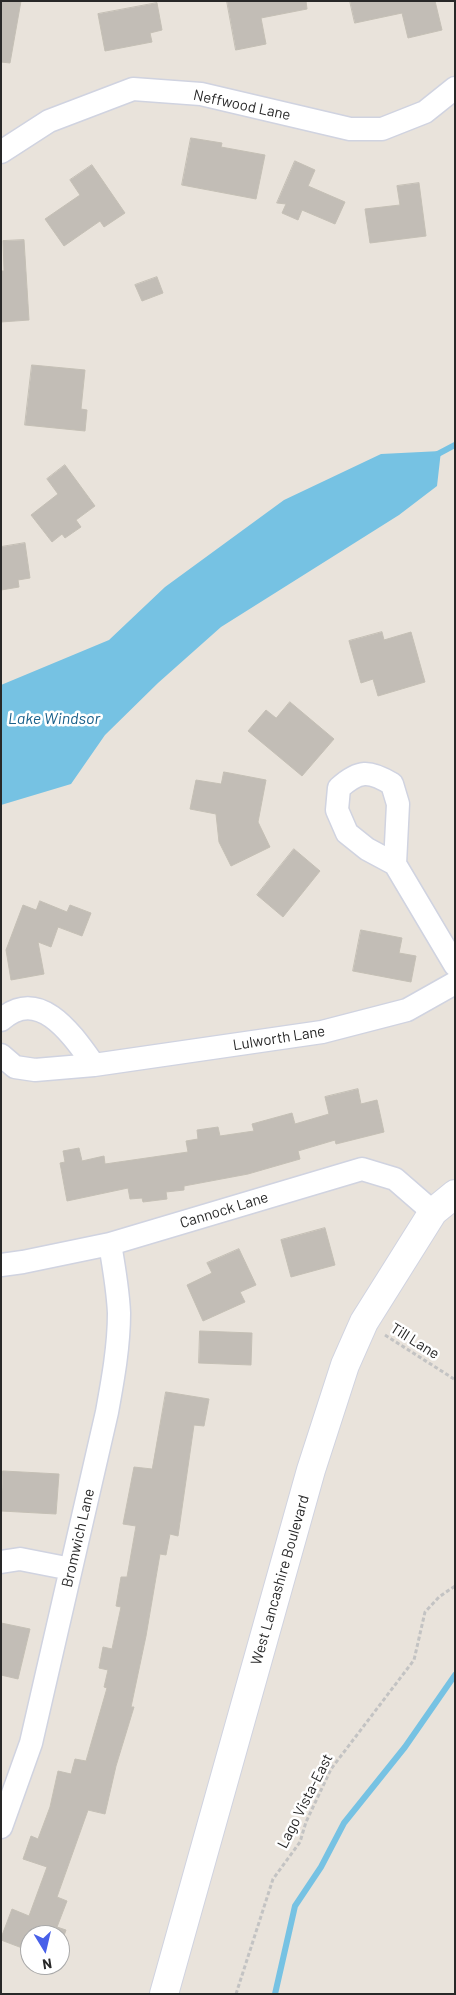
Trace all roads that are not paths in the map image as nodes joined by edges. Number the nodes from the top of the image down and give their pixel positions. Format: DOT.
graph roads {
  1 [pos="455,88"];
  2 [pos="1,152"];
  3 [pos="395,864"];
  4 [pos="455,965"];
  5 [pos="455,983"];
  6 [pos="1,1020"];
  7 [pos="1,1055"];
  8 [pos="94,1065"];
  9 [pos="455,1194"];
  10 [pos="433,1212"];
  11 [pos="110,1244"];
  12 [pos="1,1265"];
  13 [pos="1,1562"];
  14 [pos="71,1569"];
  15 [pos="1,1826"];
  16 [pos="164,1994"];
  1 -- 2 [label="street, Neffwood Lane"];
  3 -- 4 [label="street"];
  5 -- 8 [label="street, Lulworth Lane"];
  6 -- 8 [label="street"];
  7 -- 8 [label="street, Lulworth Lane"];
  9 -- 10 [label="main road, West Lancashire Boulevard"];
  10 -- 11 [label="street, Cannock Lane"];
  10 -- 16 [label="main road, West Lancashire Boulevard"];
  11 -- 12 [label="street, Cannock Lane"];
  11 -- 14 [label="street, Bromwich Lane"];
  13 -- 14 [label="street"];
  14 -- 15 [label="street, Bromwich Lane"];
}
